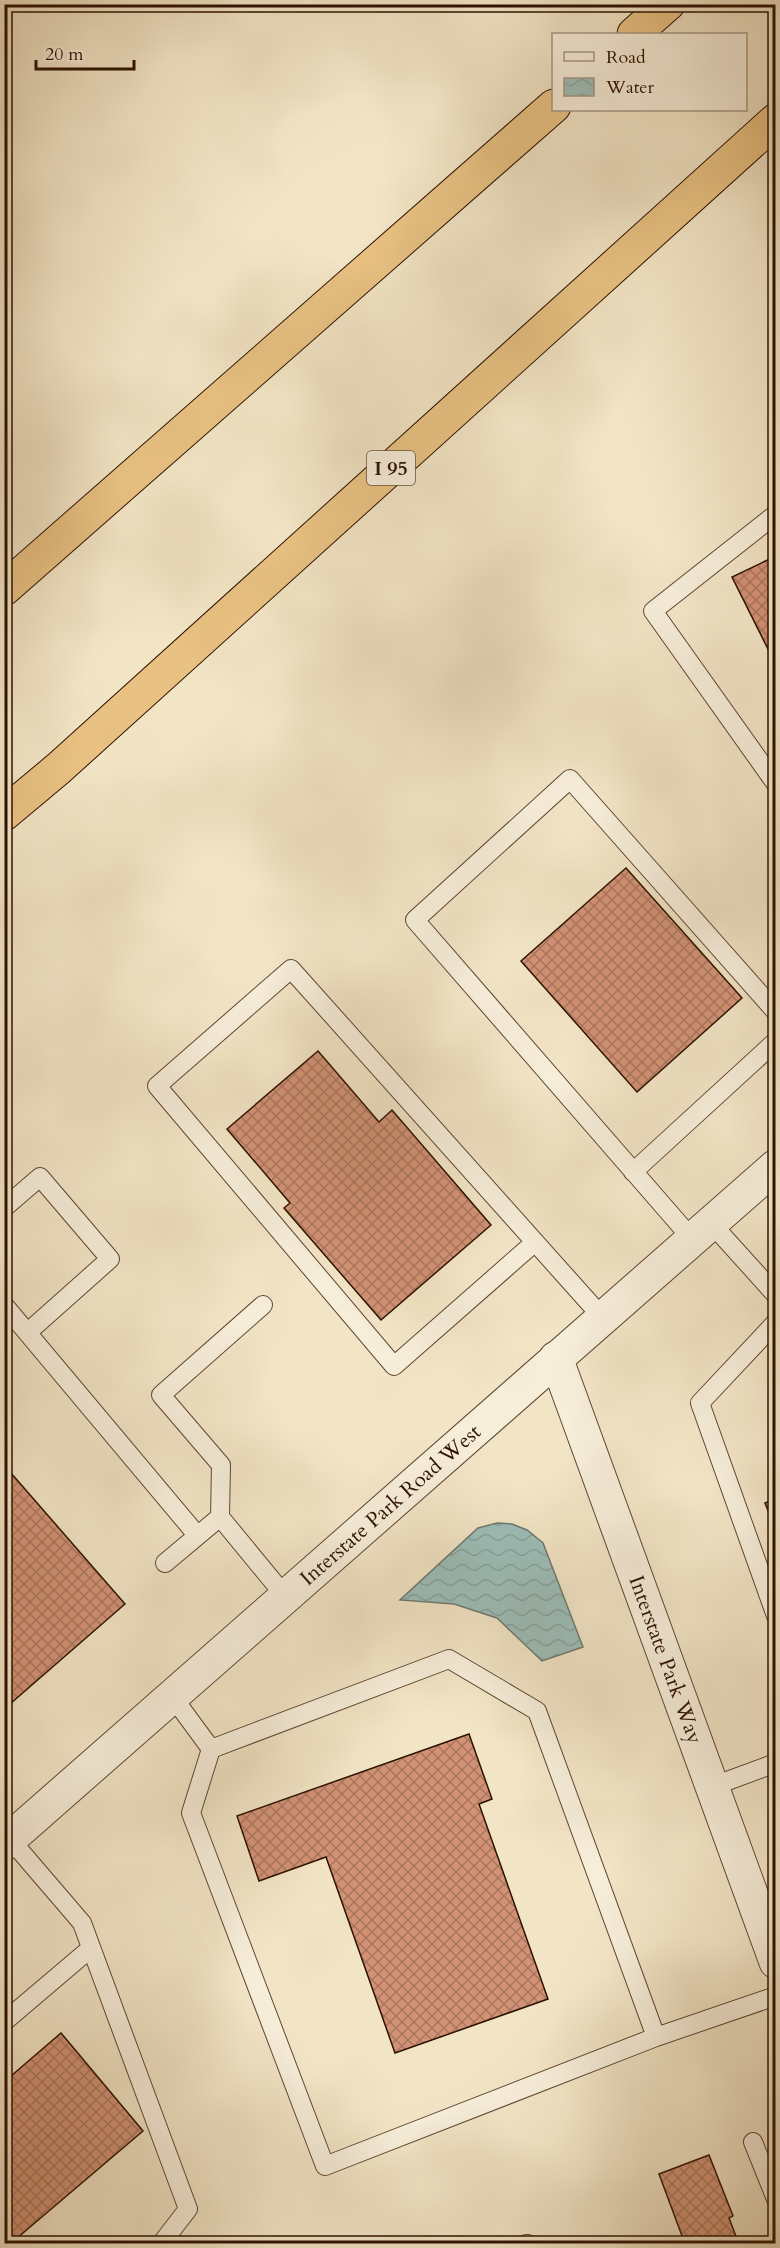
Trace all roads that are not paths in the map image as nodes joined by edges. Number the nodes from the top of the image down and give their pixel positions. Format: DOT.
graph roads {
  1 [pos="668,4"];
  2 [pos="635,33"];
  3 [pos="552,108"];
  4 [pos="776,120"];
  5 [pos="776,514"];
  6 [pos="4,589"];
  7 [pos="776,784"];
  8 [pos="4,814"];
  9 [pos="776,1012"];
  10 [pos="776,1041"];
  11 [pos="776,1166"];
  12 [pos="633,1172"];
  13 [pos="4,1208"];
  14 [pos="702,1232"];
  15 [pos="534,1243"];
  16 [pos="776,1294"];
  17 [pos="4,1305"];
  18 [pos="263,1305"];
  19 [pos="602,1317"];
  20 [pos="776,1322"];
  21 [pos="27,1332"];
  22 [pos="556,1358"];
  23 [pos="220,1517"];
  24 [pos="197,1535"];
  25 [pos="165,1563"];
  26 [pos="285,1596"];
  27 [pos="776,1616"];
  28 [pos="172,1696"];
  29 [pos="211,1749"];
  30 [pos="776,1763"];
  31 [pos="711,1786"];
  32 [pos="7,1841"];
  33 [pos="91,1948"];
  34 [pos="776,1962"];
  35 [pos="776,1996"];
  36 [pos="4,2022"];
  37 [pos="656,2037"];
  38 [pos="753,2142"];
  39 [pos="776,2199"];
  40 [pos="161,2244"];
  1 -- 2 [label="highway"];
  3 -- 6 [label="highway"];
  4 -- 8 [label="highway, I 95"];
  5 -- 7 [label="lane"];
  9 -- 12 [label="lane"];
  10 -- 12 [label="lane"];
  11 -- 14 [label="street, Interstate Park Road West"];
  12 -- 14 [label="lane"];
  13 -- 21 [label="lane"];
  14 -- 16 [label="lane"];
  14 -- 19 [label="street, Interstate Park Road West"];
  15 -- 15 [label="lane"];
  15 -- 19 [label="lane"];
  17 -- 21 [label="lane"];
  18 -- 23 [label="lane"];
  19 -- 22 [label="street, Interstate Park Road West"];
  20 -- 27 [label="lane"];
  21 -- 24 [label="lane"];
  22 -- 26 [label="street, Interstate Park Road West"];
  22 -- 31 [label="street, Interstate Park Way"];
  23 -- 24 [label="lane"];
  23 -- 26 [label="lane"];
  24 -- 25 [label="lane"];
  26 -- 28 [label="street, Interstate Park Road West"];
  28 -- 29 [label="lane"];
  28 -- 32 [label="street, Interstate Park Road West"];
  29 -- 37 [label="lane"];
  29 -- 37 [label="lane"];
  30 -- 31 [label="lane"];
  31 -- 34 [label="street, Interstate Park Way"];
  32 -- 33 [label="lane"];
  33 -- 36 [label="lane"];
  33 -- 40 [label="lane"];
  35 -- 37 [label="lane"];
  38 -- 39 [label="lane"];
}
